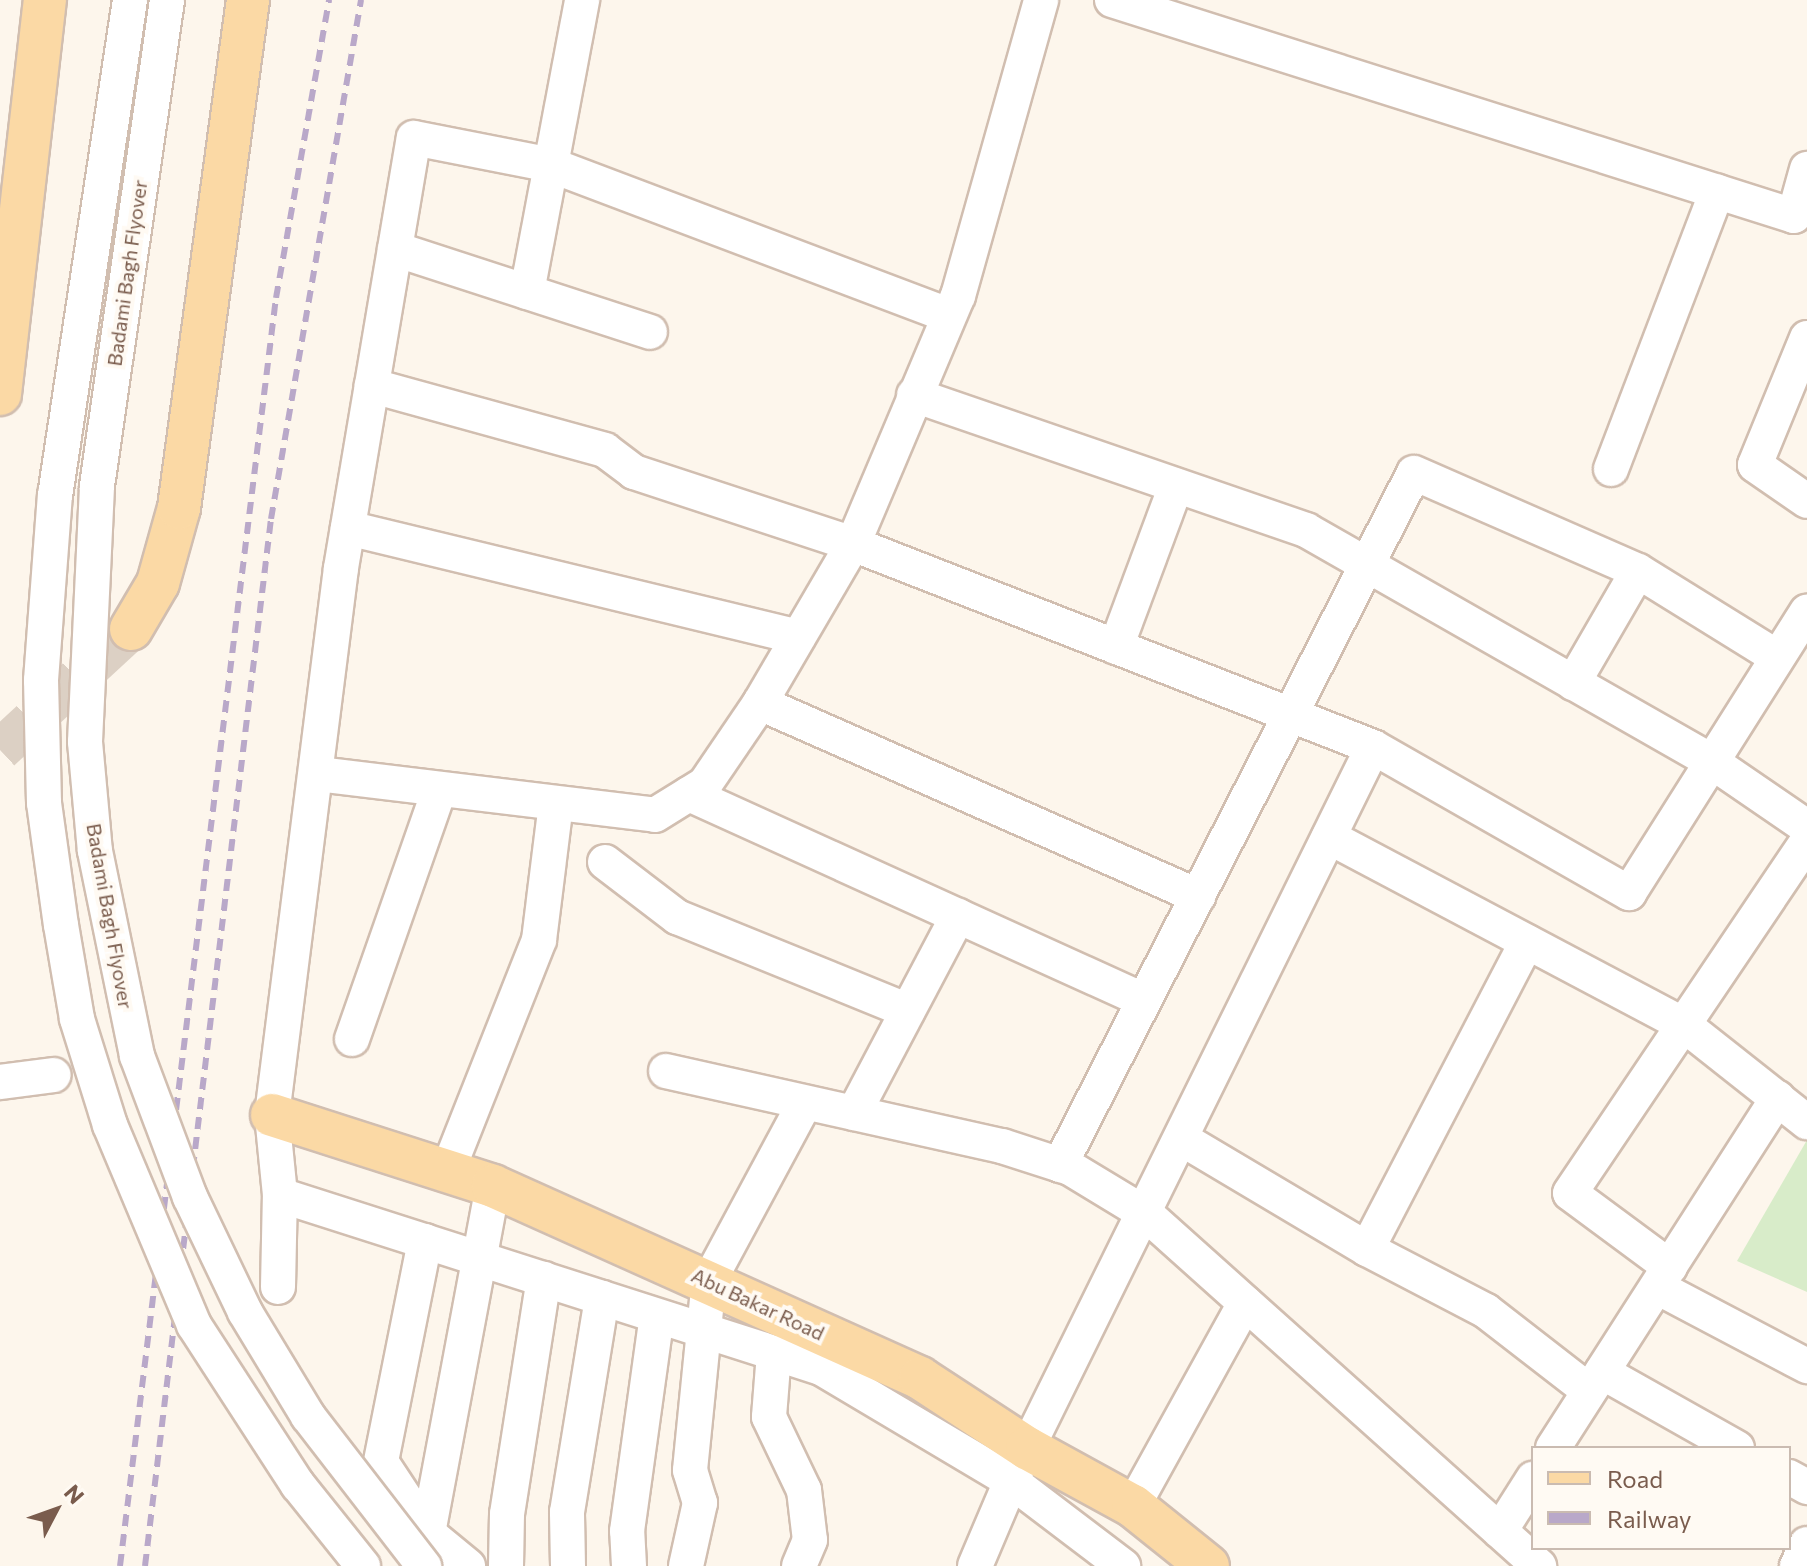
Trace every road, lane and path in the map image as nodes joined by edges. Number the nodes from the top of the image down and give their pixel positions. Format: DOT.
graph roads {
  1 [pos="45,0"];
  2 [pos="130,0"];
  3 [pos="167,0"];
  4 [pos="248,0"];
  5 [pos="582,0"];
  6 [pos="1041,0"];
  7 [pos="1112,0"];
  8 [pos="551,165"];
  9 [pos="1807,169"];
  10 [pos="1717,192"];
  11 [pos="1800,218"];
  12 [pos="8,240"];
  13 [pos="395,249"];
  14 [pos="527,292"];
  15 [pos="949,315"];
  16 [pos="650,332"];
  17 [pos="1807,338"];
  18 [pos="372,386"];
  19 [pos="0,394"];
  20 [pos="914,395"];
  21 [pos="1611,469"];
  22 [pos="1176,486"];
  23 [pos="1807,501"];
  24 [pos="348,528"];
  25 [pos="853,544"];
  26 [pos="1367,566"];
  27 [pos="1638,571"];
  28 [pos="1807,611"];
  29 [pos="131,629"];
  30 [pos="798,637"];
  31 [pos="1116,647"];
  32 [pos="1775,656"];
  33 [pos="1573,683"];
  34 [pos="760,703"];
  35 [pos="1291,715"];
  36 [pos="1373,747"];
  37 [pos="1712,762"];
  38 [pos="318,774"];
  39 [pos="439,790"];
  40 [pos="689,794"];
  41 [pos="556,804"];
  42 [pos="1807,827"];
  43 [pos="1329,837"];
  44 [pos="1807,842"];
  45 [pos="605,862"];
  46 [pos="1198,896"];
  47 [pos="958,916"];
  48 [pos="1527,942"];
  49 [pos="1144,1000"];
  50 [pos="908,1011"];
  51 [pos="1684,1025"];
  52 [pos="352,1039"];
  53 [pos="666,1071"];
  54 [pos="54,1075"];
  55 [pos="0,1082"];
  56 [pos="1778,1098"];
  57 [pos="805,1103"];
  58 [pos="854,1113"];
  59 [pos="272,1115"];
  60 [pos="1807,1122"];
  61 [pos="1182,1139"];
  62 [pos="1060,1165"];
  63 [pos="448,1170"];
  64 [pos="493,1186"];
  65 [pos="280,1195"];
  66 [pos="1146,1214"];
  67 [pos="425,1241"];
  68 [pos="1367,1249"];
  69 [pos="481,1258"];
  70 [pos="1663,1277"];
  71 [pos="544,1279"];
  72 [pos="709,1281"];
  73 [pos="278,1287"];
  74 [pos="602,1298"];
  75 [pos="1245,1303"];
  76 [pos="657,1316"];
  77 [pos="706,1332"];
  78 [pos="774,1353"];
  79 [pos="1807,1366"];
  80 [pos="1596,1382"];
  81 [pos="1554,1446"];
  82 [pos="1733,1446"];
  83 [pos="1019,1464"];
  84 [pos="1531,1482"];
  85 [pos="1133,1506"];
  86 [pos="1500,1531"];
  87 [pos="428,1533"];
  88 [pos="1807,1544"];
  89 [pos="363,1566"];
  90 [pos="424,1566"];
  91 [pos="468,1566"];
  92 [pos="506,1566"];
  93 [pos="568,1566"];
  94 [pos="629,1566"];
  95 [pos="686,1566"];
  96 [pos="799,1566"];
  97 [pos="975,1566"];
  98 [pos="1123,1566"];
  99 [pos="1208,1566"];
  100 [pos="1539,1566"];
  101 [pos="1797,1566"];
  1 -- 12 [label="main road"];
  2 -- 89 [label="street, Badami Bagh Flyover, bridge"];
  3 -- 90 [label="street, Badami Bagh Flyover, bridge"];
  4 -- 29 [label="main road"];
  5 -- 8 [label="street"];
  6 -- 15 [label="street"];
  7 -- 10 [label="street"];
  8 -- 13 [label="street"];
  8 -- 14 [label="street"];
  8 -- 15 [label="street"];
  9 -- 11 [label="street"];
  10 -- 11 [label="street"];
  10 -- 21 [label="street"];
  12 -- 19 [label="main road"];
  13 -- 14 [label="street"];
  13 -- 18 [label="street"];
  14 -- 16 [label="street"];
  15 -- 20 [label="street"];
  17 -- 23 [label="street"];
  18 -- 24 [label="street"];
  18 -- 25 [label="street"];
  20 -- 22 [label="street"];
  20 -- 25 [label="street"];
  22 -- 26 [label="street"];
  22 -- 31 [label="street"];
  24 -- 30 [label="street"];
  24 -- 38 [label="street"];
  25 -- 30 [label="street"];
  25 -- 31 [label="street"];
  26 -- 27 [label="street"];
  26 -- 33 [label="street"];
  26 -- 35 [label="street"];
  27 -- 32 [label="street"];
  27 -- 33 [label="street"];
  28 -- 32 [label="street"];
  30 -- 34 [label="street"];
  31 -- 35 [label="street"];
  32 -- 37 [label="street"];
  33 -- 37 [label="street"];
  34 -- 40 [label="street"];
  34 -- 46 [label="street"];
  35 -- 36 [label="street"];
  35 -- 46 [label="street"];
  36 -- 37 [label="street"];
  36 -- 43 [label="street"];
  37 -- 42 [label="street"];
  38 -- 39 [label="street"];
  38 -- 59 [label="street"];
  39 -- 41 [label="street"];
  39 -- 52 [label="street"];
  40 -- 41 [label="street"];
  40 -- 47 [label="street"];
  41 -- 63 [label="street"];
  43 -- 48 [label="street"];
  43 -- 61 [label="street"];
  44 -- 51 [label="street"];
  45 -- 50 [label="street"];
  46 -- 49 [label="street"];
  47 -- 49 [label="street"];
  47 -- 50 [label="street"];
  48 -- 51 [label="street"];
  48 -- 68 [label="street"];
  49 -- 62 [label="street"];
  50 -- 58 [label="street"];
  51 -- 56 [label="street"];
  51 -- 70 [label="street"];
  53 -- 57 [label="street"];
  54 -- 55 [label="street"];
  56 -- 60 [label="street"];
  56 -- 70 [label="street"];
  57 -- 58 [label="street"];
  57 -- 72 [label="street"];
  58 -- 62 [label="street"];
  59 -- 63 [label="main road, Abu Bakar Road"];
  59 -- 65 [label="street"];
  61 -- 66 [label="street"];
  61 -- 68 [label="street"];
  62 -- 66 [label="street"];
  63 -- 64 [label="main road, Abu Bakar Road"];
  64 -- 69 [label="street"];
  64 -- 72 [label="main road, Abu Bakar Road"];
  65 -- 67 [label="street"];
  65 -- 73 [label="street"];
  66 -- 75 [label="street"];
  66 -- 83 [label="street"];
  67 -- 69 [label="street"];
  67 -- 87 [label="street"];
  68 -- 80 [label="street"];
  69 -- 71 [label="street"];
  69 -- 87 [label="street"];
  70 -- 79 [label="street"];
  70 -- 80 [label="street"];
  71 -- 74 [label="street"];
  71 -- 92 [label="street"];
  72 -- 77 [label="street"];
  72 -- 83 [label="main road, Abu Bakar Road"];
  74 -- 76 [label="street"];
  74 -- 93 [label="street"];
  75 -- 85 [label="street"];
  75 -- 86 [label="street"];
  76 -- 77 [label="street"];
  76 -- 94 [label="street"];
  77 -- 78 [label="street"];
  77 -- 95 [label="street"];
  78 -- 83 [label="street"];
  78 -- 96 [label="street"];
  80 -- 81 [label="street"];
  80 -- 82 [label="street"];
  83 -- 85 [label="main road, Abu Bakar Road"];
  83 -- 97 [label="street"];
  83 -- 98 [label="street"];
  84 -- 86 [label="street"];
  85 -- 99 [label="main road, Abu Bakar Road"];
  86 -- 100 [label="street"];
  87 -- 91 [label="street"];
  88 -- 101 [label="street"];
}
